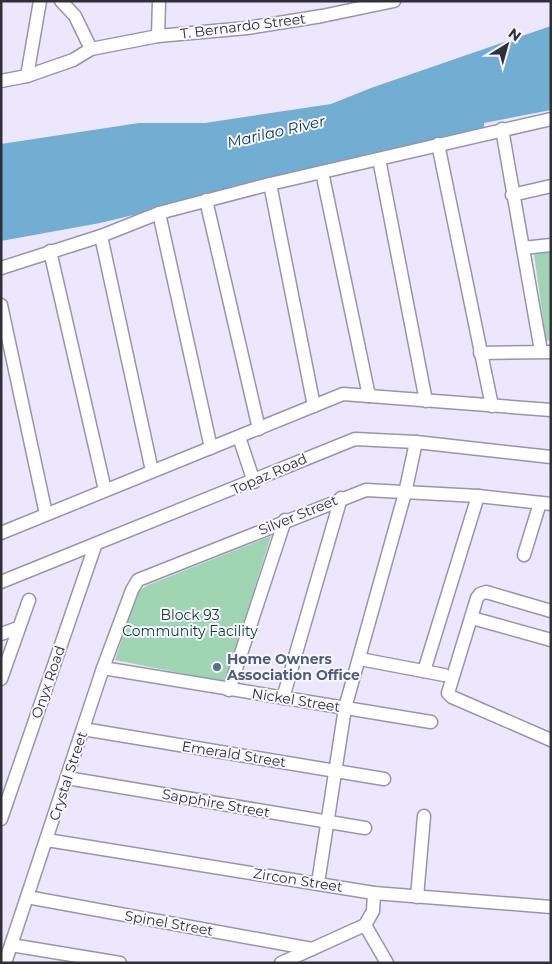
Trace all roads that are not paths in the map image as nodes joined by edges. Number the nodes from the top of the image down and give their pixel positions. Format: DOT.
graph roads {
  1 [pos="40,1"];
  2 [pos="61,1"];
  3 [pos="158,1"];
  4 [pos="394,1"];
  5 [pos="158,36"];
  6 [pos="91,49"];
  7 [pos="27,76"];
  8 [pos="1,81"];
  9 [pos="551,119"];
  10 [pos="502,129"];
  11 [pos="438,144"];
  12 [pos="380,159"];
  13 [pos="322,172"];
  14 [pos="270,184"];
  15 [pos="551,186"];
  16 [pos="512,195"];
  17 [pos="206,200"];
  18 [pos="159,213"];
  19 [pos="101,236"];
  20 [pos="551,245"];
  21 [pos="523,248"];
  22 [pos="50,251"];
  23 [pos="1,268"];
  24 [pos="1,305"];
  25 [pos="546,352"];
  26 [pos="480,353"];
  27 [pos="369,396"];
  28 [pos="426,401"];
  29 [pos="314,406"];
  30 [pos="492,406"];
  31 [pos="551,410"];
  32 [pos="259,429"];
  33 [pos="239,437"];
  34 [pos="416,442"];
  35 [pos="211,448"];
  36 [pos="551,457"];
  37 [pos="152,471"];
  38 [pos="254,482"];
  39 [pos="105,490"];
  40 [pos="405,494"];
  41 [pos="478,496"];
  42 [pos="341,498"];
  43 [pos="546,504"];
  44 [pos="46,514"];
  45 [pos="285,520"];
  46 [pos="1,533"];
  47 [pos="95,546"];
  48 [pos="524,555"];
  49 [pos="1,582"];
  50 [pos="132,590"];
  51 [pos="30,600"];
  52 [pos="551,611"];
  53 [pos="472,618"];
  54 [pos="18,628"];
  55 [pos="1,634"];
  56 [pos="551,640"];
  57 [pos="360,659"];
  58 [pos="103,668"];
  59 [pos="424,670"];
  60 [pos="444,675"];
  61 [pos="1,680"];
  62 [pos="229,690"];
  63 [pos="282,698"];
  64 [pos="345,708"];
  65 [pos="431,722"];
  66 [pos="83,729"];
  67 [pos="551,740"];
  68 [pos="337,770"];
  69 [pos="67,778"];
  70 [pos="384,779"];
  71 [pos="424,816"];
  72 [pos="1,820"];
  73 [pos="329,822"];
  74 [pos="365,828"];
  75 [pos="47,840"];
  76 [pos="318,884"];
  77 [pos="374,893"];
  78 [pos="27,897"];
  79 [pos="417,897"];
  80 [pos="551,908"];
  81 [pos="365,926"];
  82 [pos="11,945"];
  83 [pos="312,949"];
  84 [pos="5,963"];
  85 [pos="120,963"];
  86 [pos="281,963"];
  87 [pos="387,963"];
  1 -- 7 [label="street"];
  2 -- 6 [label="street"];
  3 -- 5 [label="street"];
  4 -- 5 [label="street, T. Bernardo Street"];
  5 -- 6 [label="street, T. Bernardo Street"];
  6 -- 7 [label="street, T. Bernardo Street"];
  7 -- 8 [label="street, T. Bernardo Street"];
  9 -- 10 [label="street"];
  10 -- 11 [label="street"];
  10 -- 16 [label="street"];
  11 -- 12 [label="street"];
  11 -- 26 [label="street"];
  12 -- 13 [label="street"];
  12 -- 28 [label="street"];
  13 -- 14 [label="street"];
  13 -- 27 [label="street"];
  14 -- 17 [label="street"];
  14 -- 29 [label="street"];
  15 -- 16 [label="street"];
  16 -- 21 [label="street"];
  17 -- 18 [label="street"];
  17 -- 32 [label="street"];
  18 -- 19 [label="street"];
  18 -- 35 [label="street"];
  19 -- 22 [label="street"];
  19 -- 37 [label="street"];
  20 -- 21 [label="street"];
  21 -- 25 [label="street"];
  22 -- 23 [label="street"];
  22 -- 39 [label="street"];
  24 -- 44 [label="street"];
  25 -- 26 [label="street"];
  26 -- 30 [label="street"];
  27 -- 28 [label="street"];
  27 -- 29 [label="street"];
  28 -- 30 [label="street"];
  29 -- 32 [label="street"];
  30 -- 31 [label="street"];
  32 -- 33 [label="street"];
  33 -- 35 [label="street"];
  33 -- 38 [label="street"];
  34 -- 36 [label="street, Topaz Road"];
  34 -- 38 [label="street, Topaz Road"];
  34 -- 40 [label="street"];
  35 -- 37 [label="street"];
  37 -- 39 [label="street"];
  38 -- 47 [label="street, Topaz Road"];
  39 -- 44 [label="street"];
  40 -- 41 [label="street, Silver Street"];
  40 -- 42 [label="street, Silver Street"];
  40 -- 57 [label="street"];
  41 -- 43 [label="street, Silver Street"];
  41 -- 59 [label="street"];
  42 -- 45 [label="street, Silver Street"];
  42 -- 63 [label="street"];
  43 -- 48 [label="street"];
  44 -- 46 [label="street"];
  45 -- 50 [label="street, Silver Street"];
  45 -- 62 [label="street"];
  47 -- 49 [label="street, Topaz Road"];
  47 -- 72 [label="street, Onyx Road"];
  50 -- 58 [label="street, Crystal Street"];
  51 -- 54 [label="street"];
  52 -- 53 [label="street"];
  53 -- 56 [label="street"];
  53 -- 67 [label="street"];
  54 -- 55 [label="street"];
  54 -- 61 [label="street"];
  57 -- 59 [label="street"];
  57 -- 64 [label="street"];
  58 -- 62 [label="street, Nickel Street"];
  58 -- 66 [label="street, Crystal Street"];
  59 -- 60 [label="street"];
  62 -- 63 [label="street, Nickel Street"];
  63 -- 64 [label="street, Nickel Street"];
  64 -- 65 [label="street, Nickel Street"];
  64 -- 68 [label="street"];
  66 -- 68 [label="street, Emerald Street"];
  66 -- 69 [label="street, Crystal Street"];
  68 -- 70 [label="street, Emerald Street"];
  68 -- 73 [label="street"];
  69 -- 73 [label="street, Sapphire Street"];
  69 -- 75 [label="street, Crystal Street"];
  71 -- 79 [label="street"];
  73 -- 74 [label="street, Sapphire Street"];
  73 -- 76 [label="street"];
  75 -- 76 [label="street, Zircon Street"];
  75 -- 78 [label="street, Crystal Street"];
  76 -- 77 [label="street, Zircon Street"];
  77 -- 79 [label="street, Zircon Street"];
  77 -- 81 [label="street"];
  78 -- 82 [label="street, Crystal Street"];
  78 -- 83 [label="street, Spinel Street"];
  79 -- 80 [label="street, Zircon Street"];
  81 -- 83 [label="street"];
  81 -- 87 [label="street"];
  82 -- 84 [label="street, Crystal Street"];
  82 -- 85 [label="street"];
  83 -- 86 [label="street"];
}
